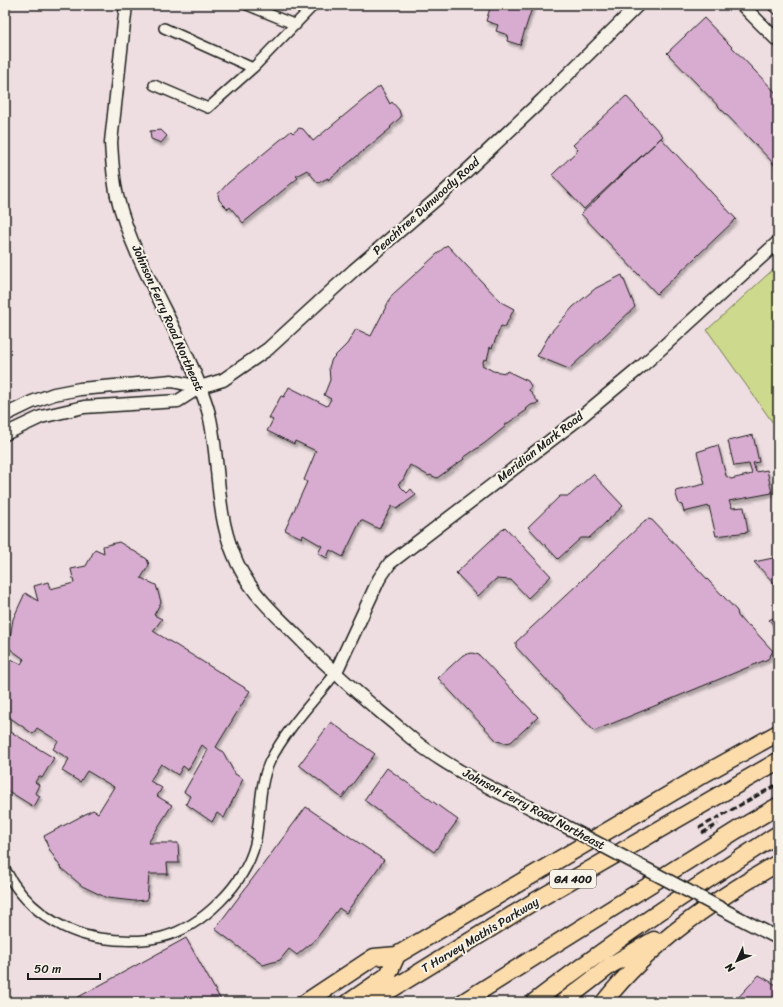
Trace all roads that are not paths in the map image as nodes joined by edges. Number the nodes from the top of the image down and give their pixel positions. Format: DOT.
graph roads {
  1 [pos="126,5"];
  2 [pos="247,5"];
  3 [pos="314,5"];
  4 [pos="638,5"];
  5 [pos="742,5"];
  6 [pos="774,5"];
  7 [pos="778,8"];
  8 [pos="296,25"];
  9 [pos="164,28"];
  10 [pos="778,41"];
  11 [pos="253,68"];
  12 [pos="154,85"];
  13 [pos="778,242"];
  14 [pos="200,387"];
  15 [pos="5,415"];
  16 [pos="5,434"];
  17 [pos="335,674"];
  18 [pos="778,733"];
  19 [pos="778,761"];
  20 [pos="778,806"];
  21 [pos="778,834"];
  22 [pos="778,864"];
  23 [pos="5,869"];
  24 [pos="702,912"];
  25 [pos="778,938"];
  26 [pos="397,955"];
  27 [pos="306,1002"];
  28 [pos="349,1002"];
  29 [pos="371,1002"];
  30 [pos="463,1002"];
  31 [pos="534,1002"];
  32 [pos="563,1002"];
  33 [pos="604,1002"];
  1 -- 14 [label="main road, Johnson Ferry Road Northeast"];
  2 -- 8 [label="street"];
  3 -- 8 [label="street"];
  4 -- 14 [label="main road, Peachtree Dunwoody Road"];
  5 -- 10 [label="main road"];
  6 -- 7 [label="main road"];
  8 -- 11 [label="street"];
  9 -- 11 [label="street"];
  11 -- 12 [label="street"];
  13 -- 17 [label="main road, Meridian Mark Road"];
  14 -- 15 [label="main road, Peachtree Dunwoody Road"];
  14 -- 16 [label="main road, Peachtree Dunwoody Road"];
  14 -- 17 [label="main road, Johnson Ferry Road Northeast"];
  17 -- 23 [label="street"];
  17 -- 25 [label="main road, Johnson Ferry Road Northeast, bridge"];
  18 -- 26 [label="highway"];
  19 -- 29 [label="highway, T Harvey Mathis Parkway / GA 400"];
  20 -- 30 [label="highway"];
  21 -- 31 [label="highway"];
  22 -- 24 [label="highway"];
  24 -- 32 [label="highway"];
  24 -- 33 [label="highway"];
  26 -- 27 [label="highway"];
  26 -- 28 [label="highway"];
}
